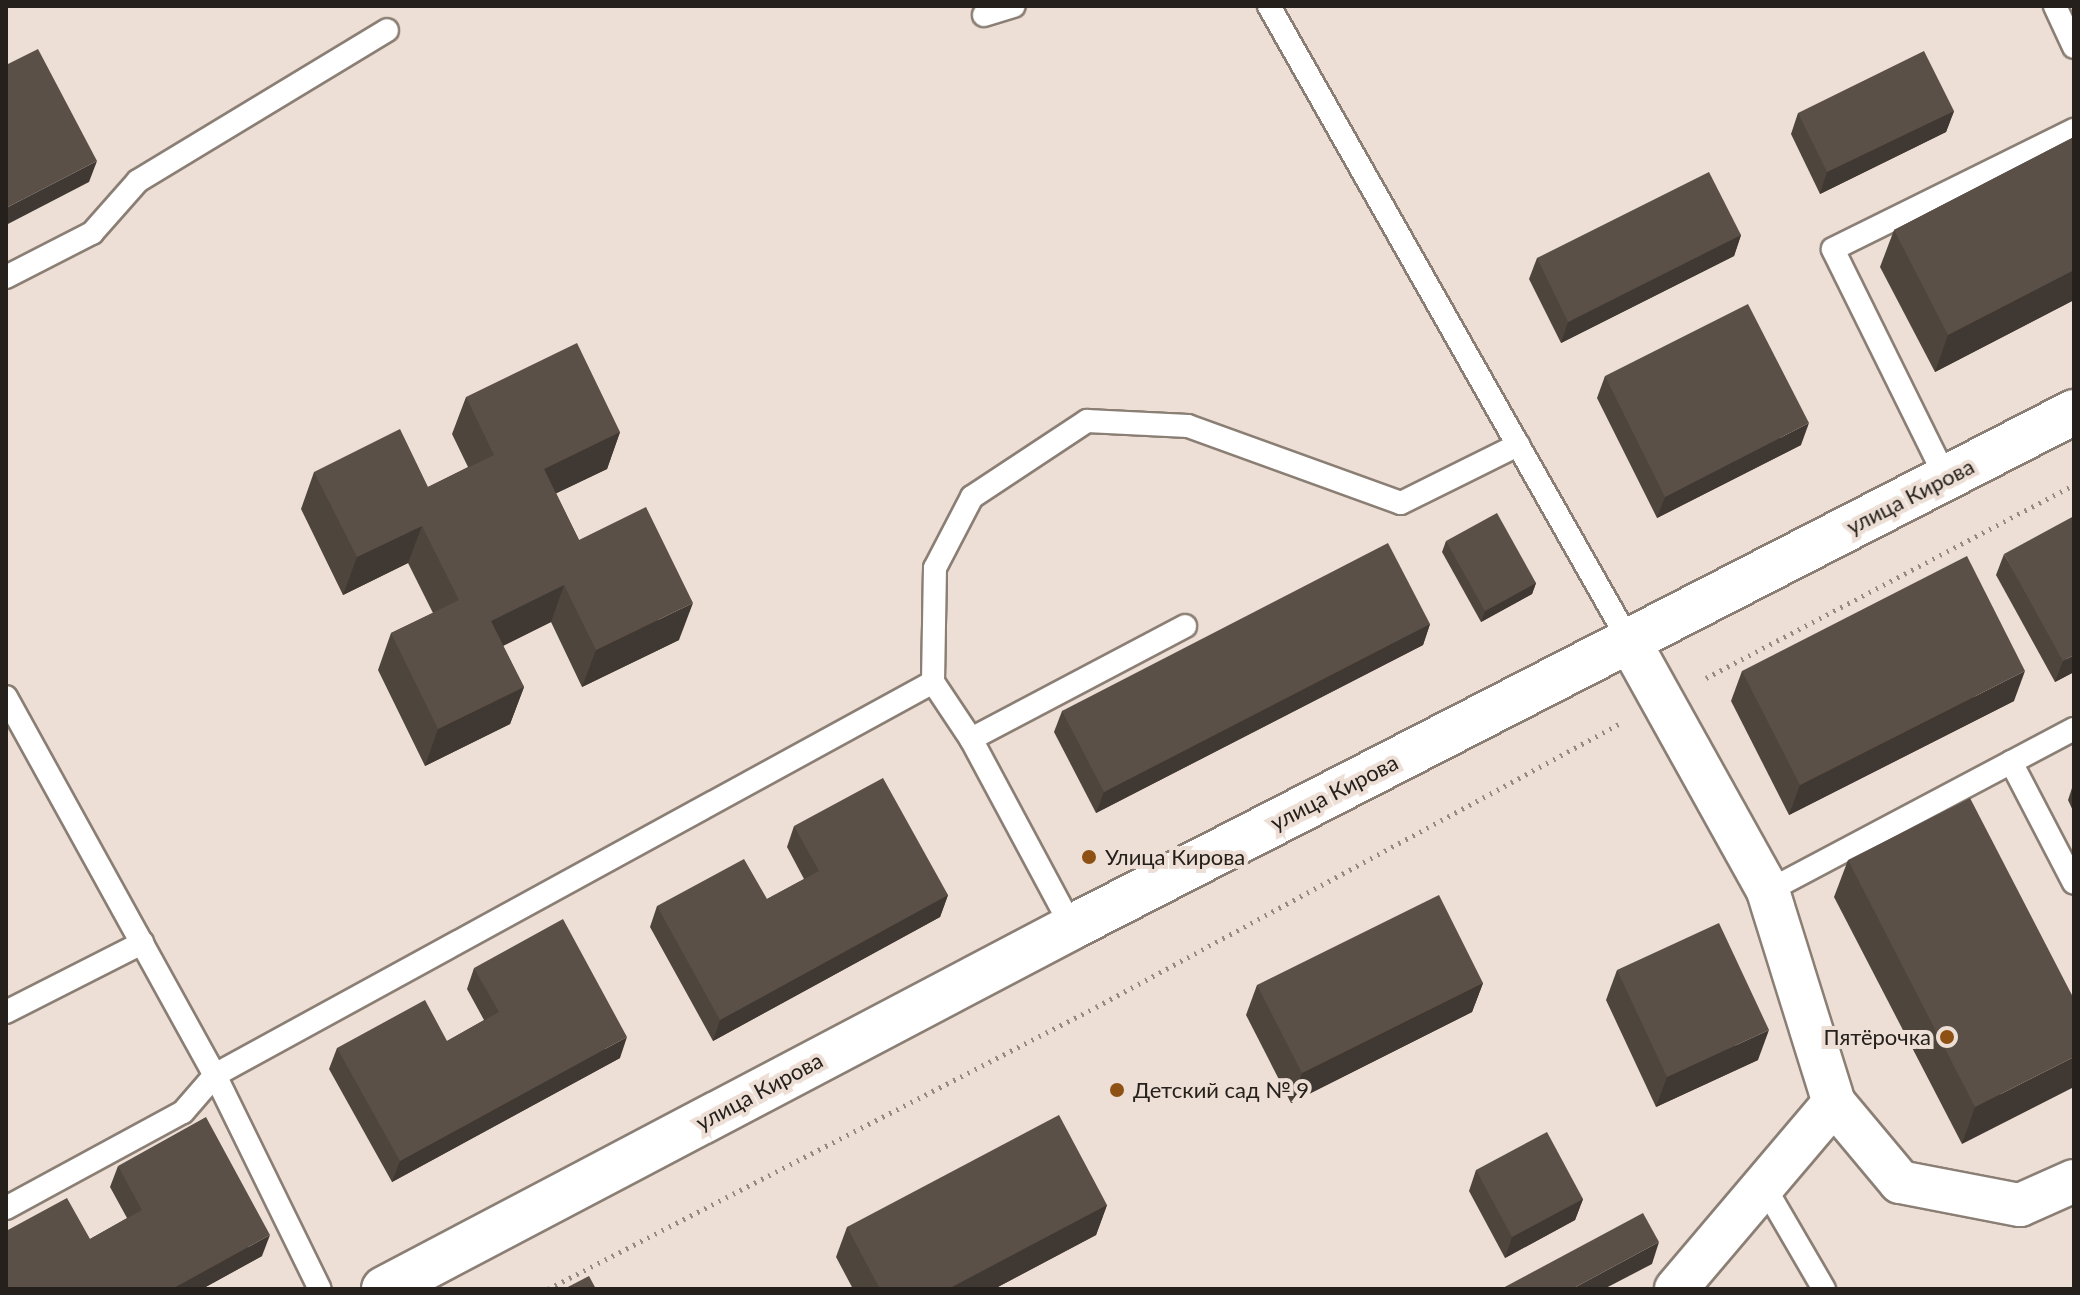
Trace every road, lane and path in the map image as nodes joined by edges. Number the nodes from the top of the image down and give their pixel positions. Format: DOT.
graph roads {
  1 [pos="1014,6"];
  2 [pos="1269,6"];
  3 [pos="2055,6"];
  4 [pos="984,15"];
  5 [pos="387,30"];
  6 [pos="2074,47"];
  7 [pos="2074,130"];
  8 [pos="6,277"];
  9 [pos="2074,412"];
  10 [pos="1518,445"];
  11 [pos="1946,478"];
  12 [pos="2074,485"];
  13 [pos="1185,626"];
  14 [pos="1628,639"];
  15 [pos="933,682"];
  16 [pos="6,697"];
  17 [pos="1660,702"];
  18 [pos="2074,729"];
  19 [pos="971,739"];
  20 [pos="2011,762"];
  21 [pos="2074,883"];
  22 [pos="1768,891"];
  23 [pos="1072,927"];
  24 [pos="142,943"];
  25 [pos="6,1012"];
  26 [pos="215,1075"];
  27 [pos="1834,1103"];
  28 [pos="2074,1181"];
  29 [pos="1764,1186"];
  30 [pos="6,1208"];
  31 [pos="387,1288"];
  32 [pos="320,1289"];
  33 [pos="548,1289"];
  34 [pos="1676,1289"];
  35 [pos="1824,1289"];
  1 -- 4 [label="lane"];
  2 -- 10 [label="lane"];
  3 -- 6 [label="lane"];
  5 -- 8 [label="lane"];
  7 -- 11 [label="lane"];
  9 -- 11 [label="main road, улица Кирова"];
  10 -- 14 [label="lane"];
  10 -- 15 [label="lane"];
  11 -- 14 [label="main road, улица Кирова"];
  12 -- 17 [label="path"];
  13 -- 19 [label="lane"];
  14 -- 17 [label="street"];
  14 -- 23 [label="main road, улица Кирова"];
  15 -- 19 [label="lane"];
  15 -- 26 [label="lane"];
  16 -- 24 [label="lane"];
  17 -- 22 [label="street"];
  17 -- 33 [label="path"];
  18 -- 20 [label="lane"];
  19 -- 23 [label="lane"];
  20 -- 21 [label="lane"];
  20 -- 22 [label="lane"];
  22 -- 27 [label="street"];
  23 -- 31 [label="main road, улица Кирова"];
  24 -- 25 [label="lane"];
  24 -- 26 [label="lane"];
  26 -- 30 [label="lane"];
  26 -- 32 [label="lane"];
  27 -- 28 [label="street"];
  27 -- 29 [label="street"];
  29 -- 34 [label="street"];
  29 -- 35 [label="lane"];
}
